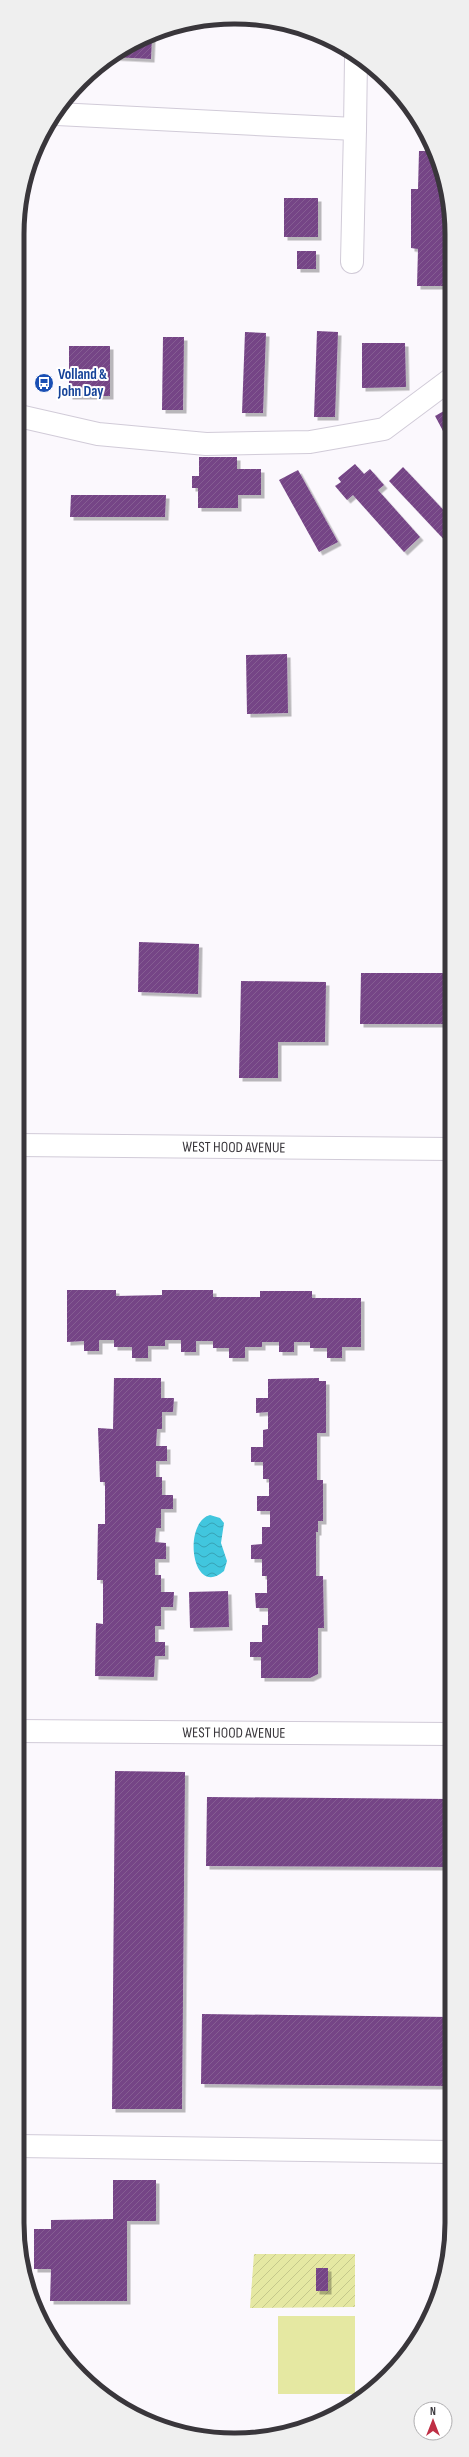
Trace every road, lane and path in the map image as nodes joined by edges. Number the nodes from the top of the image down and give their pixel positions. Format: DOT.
graph roads {
  1 [pos="356,62"];
  2 [pos="62,114"];
  3 [pos="355,129"];
  4 [pos="352,262"];
  5 [pos="445,383"];
  6 [pos="24,417"];
  7 [pos="24,1145"];
  8 [pos="445,1149"];
  9 [pos="24,1731"];
  10 [pos="445,1734"];
  11 [pos="24,2146"];
  12 [pos="445,2152"];
  1 -- 3 [label="street"];
  2 -- 3 [label="street"];
  3 -- 4 [label="street"];
  5 -- 6 [label="street"];
  7 -- 8 [label="street, WEST HOOD AVENUE"];
  9 -- 10 [label="street, WEST HOOD AVENUE"];
  11 -- 12 [label="street"];
}
